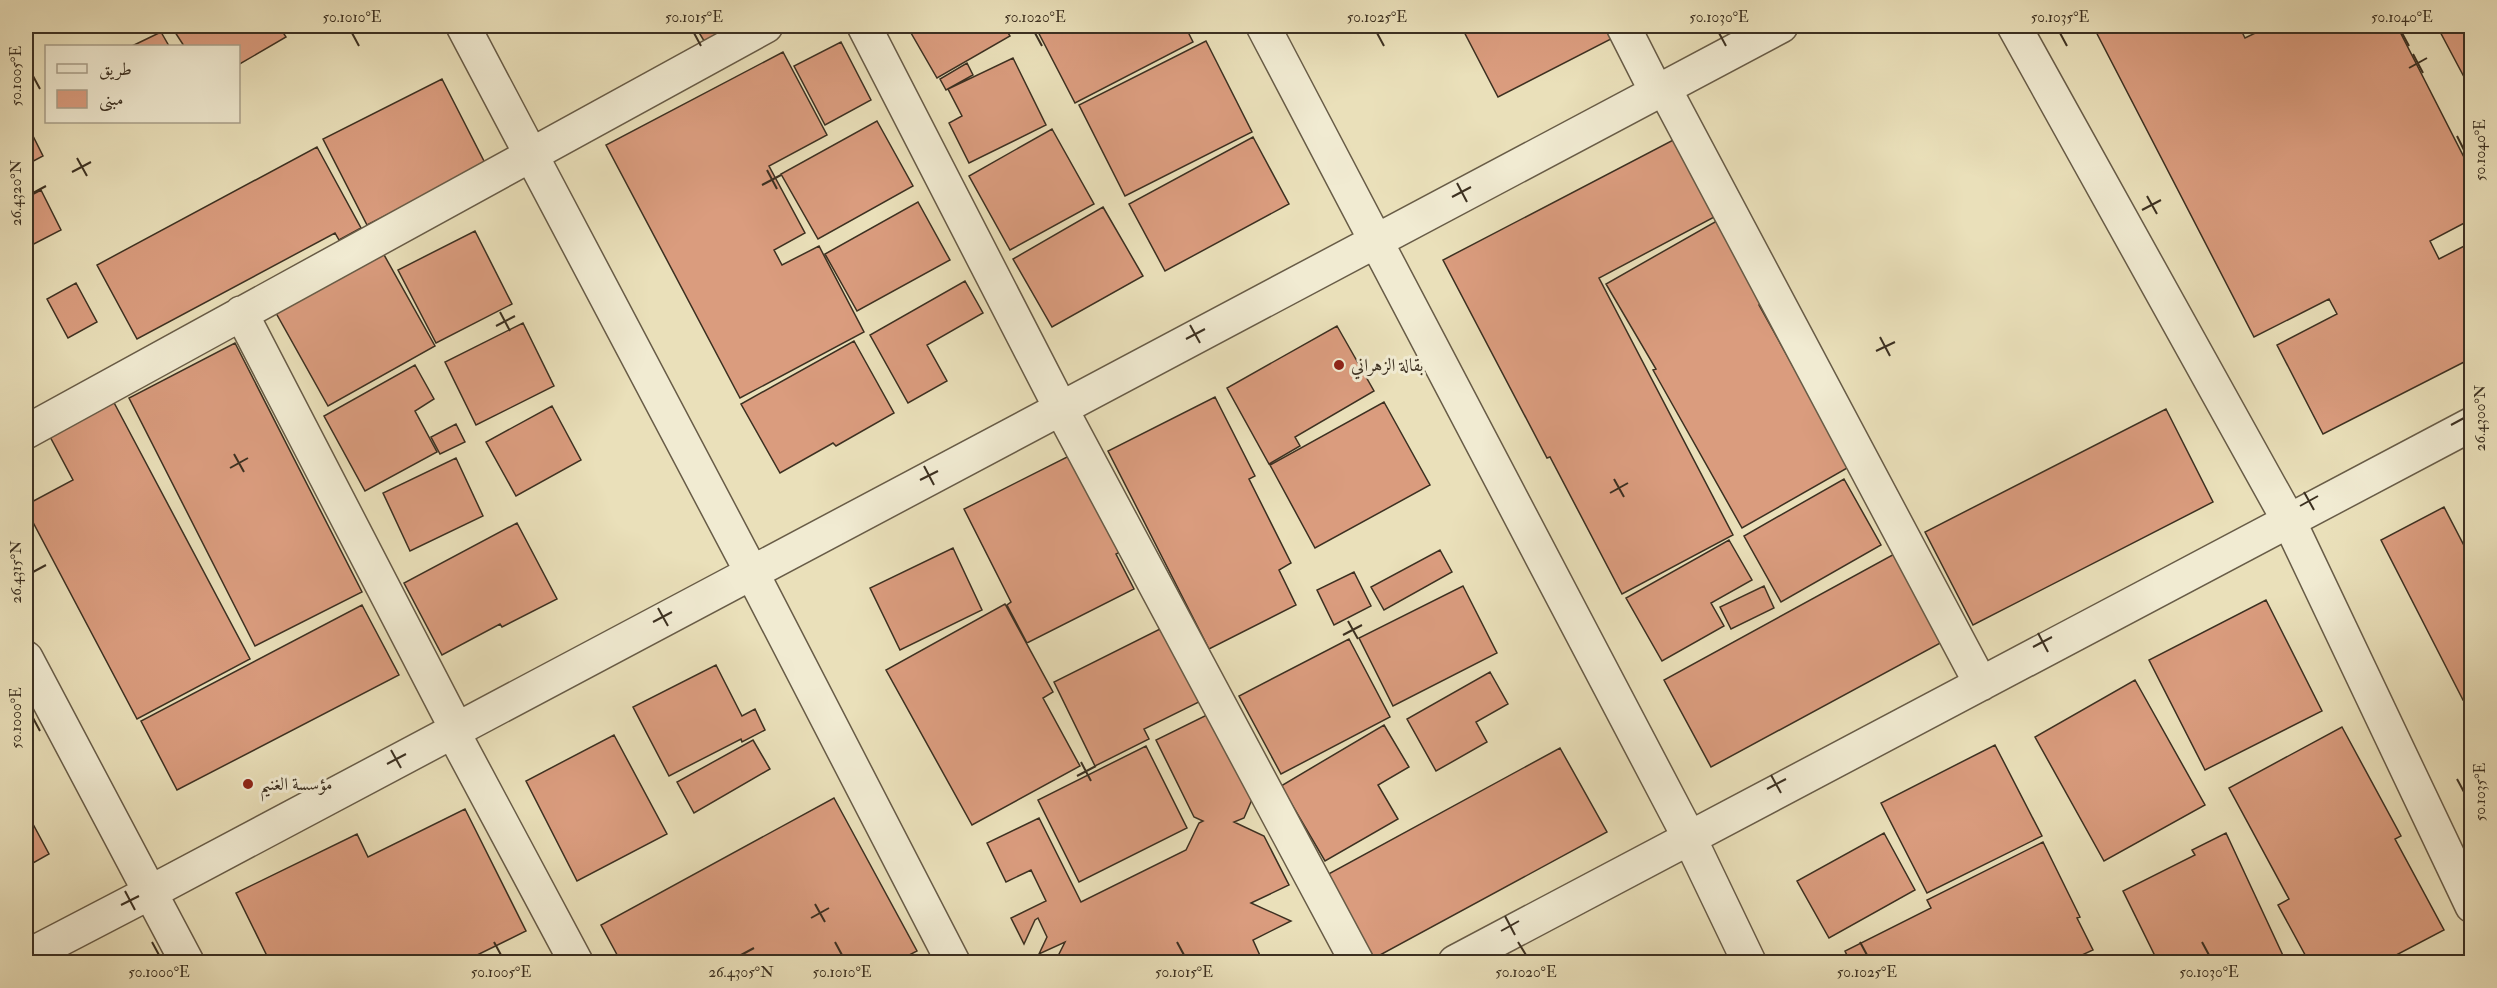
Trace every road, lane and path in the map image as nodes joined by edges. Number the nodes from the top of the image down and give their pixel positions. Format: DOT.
graph roads {
  1 [pos="464,26"];
  2 [pos="766,26"];
  3 [pos="864,26"];
  4 [pos="1263,26"];
  5 [pos="1623,26"];
  6 [pos="1781,26"];
  7 [pos="2013,26"];
  8 [pos="1660,90"];
  9 [pos="531,153"];
  10 [pos="1377,241"];
  11 [pos="241,313"];
  12 [pos="1060,407"];
  13 [pos="2472,424"];
  14 [pos="26,432"];
  15 [pos="2289,521"];
  16 [pos="752,573"];
  17 [pos="26,657"];
  18 [pos="1982,684"];
  19 [pos="455,731"];
  20 [pos="1690,839"];
  21 [pos="149,893"];
  22 [pos="2472,906"];
  23 [pos="26,957"];
  24 [pos="187,963"];
  25 [pos="576,963"];
  26 [pos="953,963"];
  27 [pos="1357,963"];
  28 [pos="1455,963"];
  29 [pos="1749,963"];
  1 -- 9 [label="street"];
  2 -- 9 [label="street"];
  3 -- 12 [label="street"];
  4 -- 10 [label="street"];
  5 -- 8 [label="street"];
  6 -- 8 [label="street"];
  7 -- 15 [label="street"];
  8 -- 10 [label="street"];
  8 -- 18 [label="street"];
  9 -- 11 [label="street"];
  9 -- 16 [label="street"];
  10 -- 12 [label="street"];
  10 -- 20 [label="street"];
  11 -- 14 [label="street"];
  11 -- 19 [label="street"];
  12 -- 16 [label="street"];
  12 -- 27 [label="street"];
  13 -- 15 [label="street"];
  15 -- 18 [label="street"];
  15 -- 22 [label="street"];
  16 -- 19 [label="street"];
  16 -- 26 [label="street"];
  17 -- 21 [label="street"];
  18 -- 20 [label="street"];
  19 -- 21 [label="street"];
  19 -- 25 [label="street"];
  20 -- 28 [label="street"];
  20 -- 29 [label="street"];
  21 -- 23 [label="street"];
  21 -- 24 [label="street"];
}
